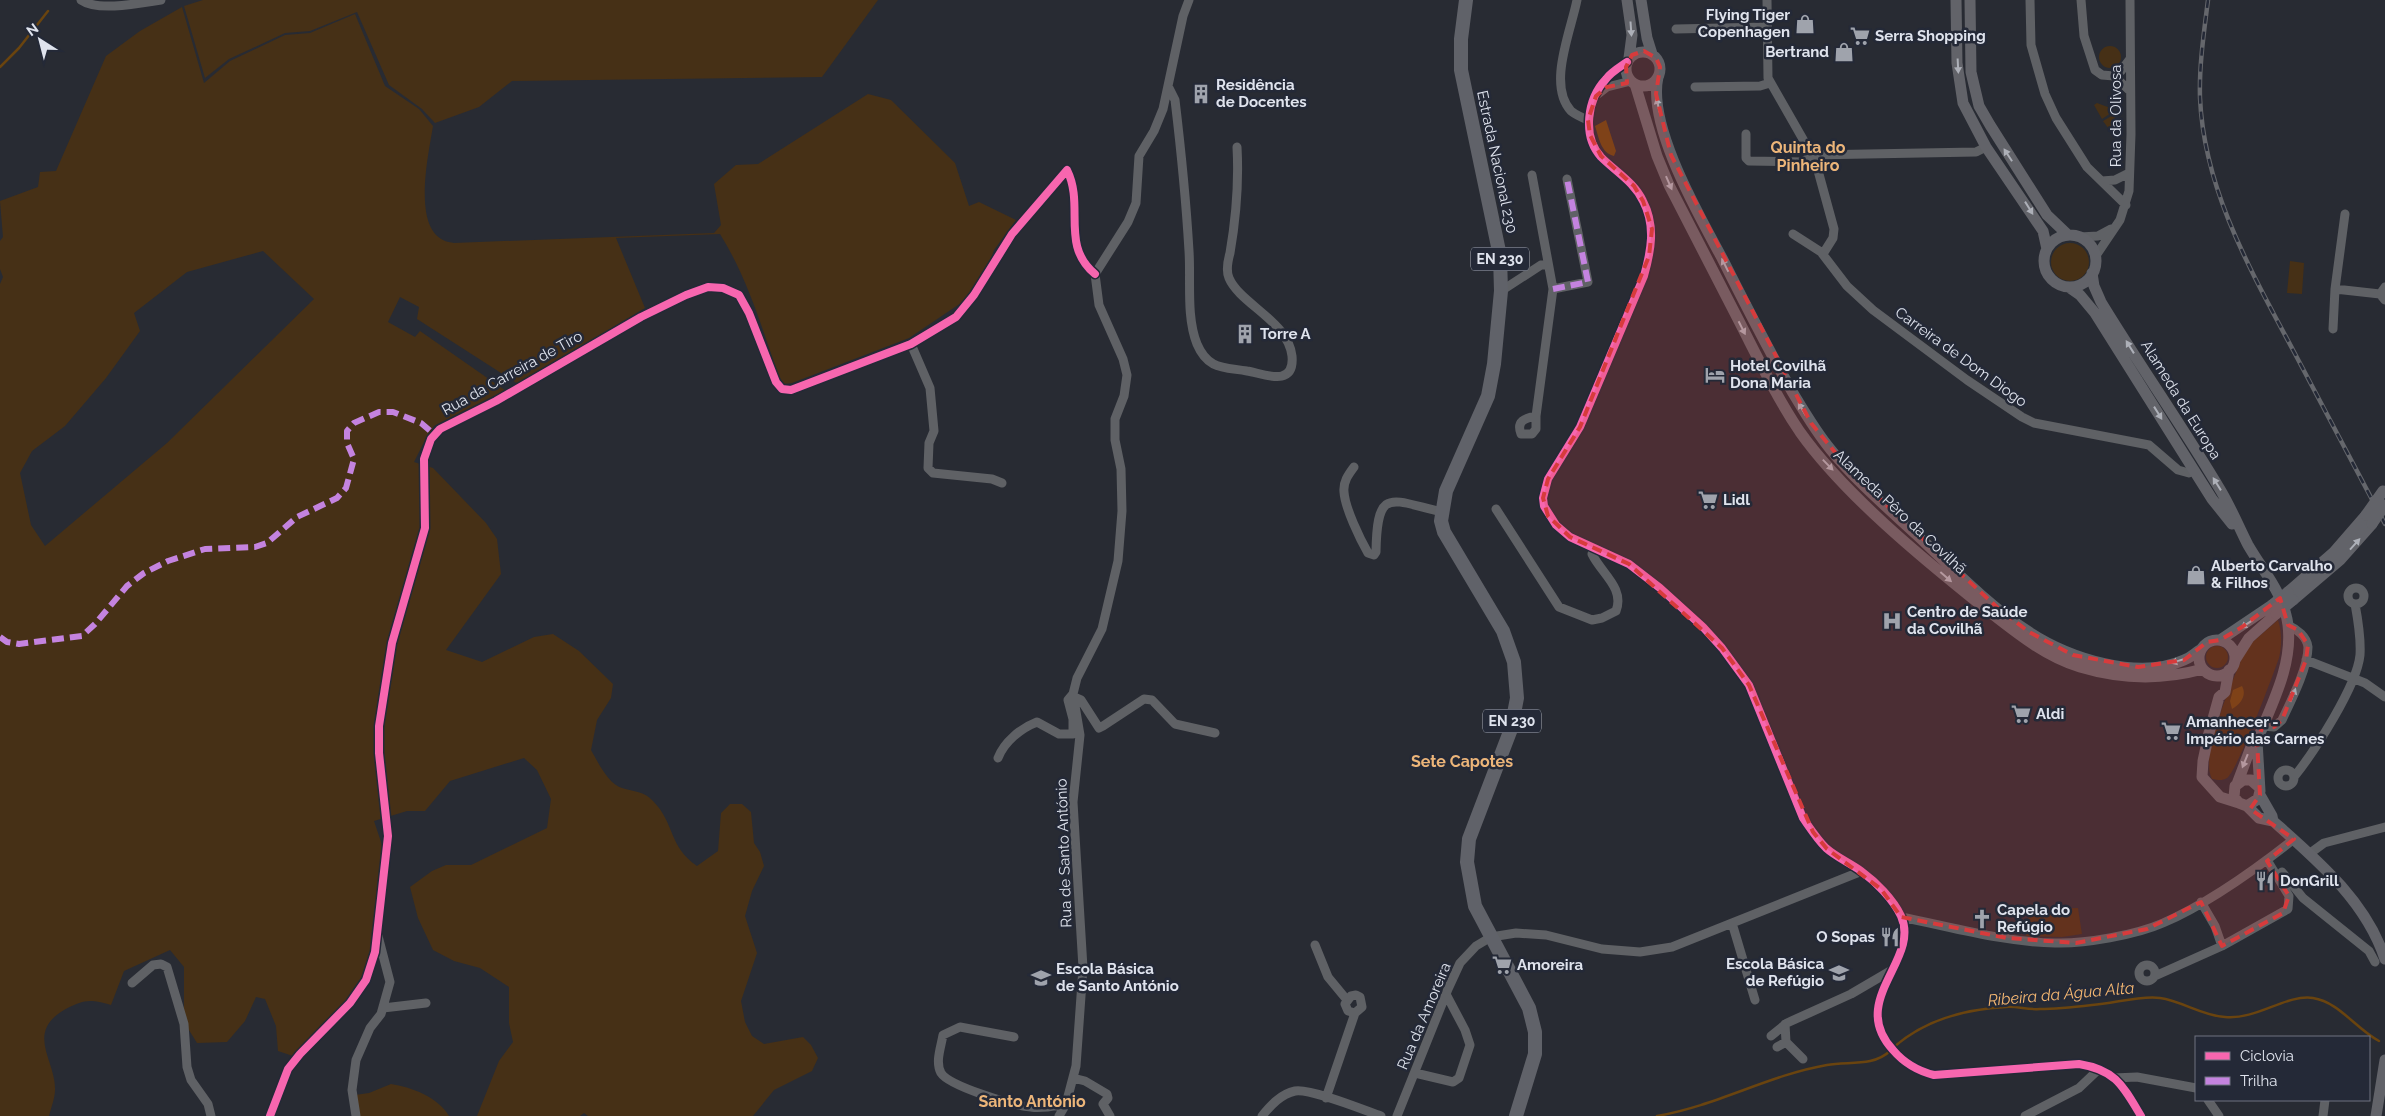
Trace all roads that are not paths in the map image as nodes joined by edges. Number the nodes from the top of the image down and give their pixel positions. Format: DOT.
graph roads {
  1 [pos="81,0"];
  2 [pos="161,0"];
  3 [pos="1189,0"];
  4 [pos="1466,0"];
  5 [pos="1577,0"];
  6 [pos="1627,0"];
  7 [pos="1641,0"];
  8 [pos="1767,0"];
  9 [pos="1956,0"];
  10 [pos="1970,0"];
  11 [pos="2030,0"];
  12 [pos="2081,0"];
  13 [pos="2130,0"];
  14 [pos="1768,27"];
  15 [pos="1676,29"];
  16 [pos="1652,54"];
  17 [pos="2130,59"];
  18 [pos="1628,60"];
  19 [pos="2114,76"];
  20 [pos="1658,77"];
  21 [pos="1633,82"];
  22 [pos="1770,83"];
  23 [pos="1169,88"];
  24 [pos="1695,88"];
  25 [pos="2130,91"];
  26 [pos="1596,96"];
  27 [pos="1588,120"];
  28 [pos="1746,134"];
  29 [pos="1237,147"];
  30 [pos="1986,147"];
  31 [pos="1813,155"];
  32 [pos="2129,174"];
  33 [pos="1532,175"];
  34 [pos="1567,179"];
  35 [pos="2102,180"];
  36 [pos="2126,205"];
  37 [pos="2345,214"];
  38 [pos="2114,228"];
  39 [pos="1793,234"];
  40 [pos="2068,236"];
  41 [pos="2080,237"];
  42 [pos="2047,250"];
  43 [pos="1823,254"];
  44 [pos="2095,257"];
  45 [pos="1548,264"];
  46 [pos="2092,273"];
  47 [pos="1095,274"];
  48 [pos="2070,288"];
  49 [pos="1552,289"];
  50 [pos="2335,289"];
  51 [pos="1501,291"];
  52 [pos="2384,294"];
  53 [pos="2333,329"];
  54 [pos="911,344"];
  55 [pos="1536,416"];
  56 [pos="1354,467"];
  57 [pos="2194,470"];
  58 [pos="1002,483"];
  59 [pos="2384,489"];
  60 [pos="2385,505"];
  61 [pos="1496,508"];
  62 [pos="1442,512"];
  63 [pos="2369,520"];
  64 [pos="2248,543"];
  65 [pos="1594,548"];
  66 [pos="2355,604"];
  67 [pos="2274,609"];
  68 [pos="2288,625"];
  69 [pos="2220,640"];
  70 [pos="2200,650"];
  71 [pos="2234,660"];
  72 [pos="2306,660"];
  73 [pos="2229,670"];
  74 [pos="2206,672"];
  75 [pos="2352,678"];
  76 [pos="1073,695"];
  77 [pos="2219,697"];
  78 [pos="2385,697"];
  79 [pos="2263,726"];
  80 [pos="1215,733"];
  81 [pos="2257,741"];
  82 [pos="998,758"];
  83 [pos="2294,776"];
  84 [pos="2236,785"];
  85 [pos="2212,787"];
  86 [pos="2260,791"];
  87 [pos="2243,805"];
  88 [pos="2273,821"];
  89 [pos="2385,827"];
  90 [pos="2294,840"];
  91 [pos="2309,854"];
  92 [pos="2269,864"];
  93 [pos="1862,871"];
  94 [pos="2201,902"];
  95 [pos="1902,917"];
  96 [pos="1732,923"];
  97 [pos="378,933"];
  98 [pos="1491,937"];
  99 [pos="1315,945"];
  100 [pos="2222,946"];
  101 [pos="2380,960"];
  102 [pos="1892,970"];
  103 [pos="2155,976"];
  104 [pos="132,983"];
  105 [pos="1446,994"];
  106 [pos="1347,1000"];
  107 [pos="1755,1000"];
  108 [pos="426,1002"];
  109 [pos="383,1008"];
  110 [pos="1355,1013"];
  111 [pos="1785,1024"];
  112 [pos="1771,1036"];
  113 [pos="1014,1037"];
  114 [pos="1803,1059"];
  115 [pos="2385,1060"];
  116 [pos="2099,1069"];
  117 [pos="1415,1072"];
  118 [pos="1073,1078"];
  119 [pos="2114,1078"];
  120 [pos="2195,1088"];
  121 [pos="1326,1098"];
  122 [pos="2209,1101"];
  123 [pos="2325,1101"];
  124 [pos="1066,1104"];
  125 [pos="1032,1112"];
  126 [pos="211,1116"];
  127 [pos="270,1116"];
  128 [pos="357,1116"];
  129 [pos="1059,1116"];
  130 [pos="1110,1116"];
  131 [pos="1262,1116"];
  132 [pos="1381,1116"];
  133 [pos="1397,1116"];
  134 [pos="1516,1116"];
  135 [pos="2025,1116"];
  136 [pos="2141,1116"];
  137 [pos="2219,1116"];
  138 [pos="2322,1116"];
  139 [pos="2376,1116"];
  1 -- 2 [label="street"];
  3 -- 23 [label="street"];
  4 -- 51 [label="main road, Estrada Nacional 230 / EN 230"];
  5 -- 27 [label="street"];
  6 -- 18 [label="main road, Alameda Pêro da Covilhã, one-way"];
  7 -- 16 [label="main road, Alameda Pêro da Covilhã"];
  8 -- 14 [label="street"];
  9 -- 30 [label="main road, Alameda da Europa, one-way"];
  40 -- 10 [label="main road, one-way"];
  11 -- 35 [label="street"];
  12 -- 19 [label="street"];
  13 -- 17 [label="street, Rua da Olivosa"];
  14 -- 15 [label="street"];
  14 -- 22 [label="street"];
  16 -- 18 [label="main road"];
  16 -- 20 [label="main road, Alameda Pêro da Covilhã"];
  17 -- 19 [label="street"];
  17 -- 25 [label="street, Rua da Olivosa"];
  18 -- 21 [label="main road, Alameda Pêro da Covilhã"];
  18 -- 26 [label="street"];
  19 -- 25 [label="street"];
  20 -- 21 [label="main road"];
  70 -- 20 [label="main road, Alameda Pêro da Covilhã, one-way"];
  21 -- 26 [label="street"];
  21 -- 74 [label="main road, Alameda Pêro da Covilhã, one-way"];
  22 -- 24 [label="street"];
  22 -- 31 [label="street"];
  23 -- 29 [label="street"];
  23 -- 47 [label="street"];
  25 -- 32 [label="street, Rua da Olivosa"];
  26 -- 27 [label="street"];
  27 -- 65 [label="street"];
  28 -- 31 [label="street"];
  30 -- 31 [label="street"];
  30 -- 42 [label="main road, Alameda da Europa, one-way"];
  31 -- 43 [label="street"];
  32 -- 35 [label="street"];
  32 -- 36 [label="street, Rua da Olivosa"];
  33 -- 45 [label="street"];
  34 -- 49 [label="street"];
  35 -- 36 [label="street"];
  36 -- 38 [label="street, Rua da Olivosa"];
  37 -- 50 [label="street"];
  38 -- 41 [label="street"];
  38 -- 44 [label="street, Rua da Olivosa"];
  39 -- 43 [label="street, Carreira de Dom Diogo"];
  40 -- 41 [label="main road"];
  40 -- 42 [label="main road"];
  41 -- 44 [label="main road"];
  42 -- 48 [label="main road, Alameda da Europa"];
  43 -- 57 [label="street, Carreira de Dom Diogo"];
  44 -- 46 [label="main road, Alameda da Europa"];
  45 -- 49 [label="street"];
  45 -- 51 [label="street"];
  46 -- 48 [label="main road"];
  64 -- 46 [label="main road, Alameda da Europa, one-way"];
  47 -- 54 [label="street, Rua da Carreira de Tiro"];
  47 -- 76 [label="street, Rua de Santo António"];
  48 -- 57 [label="main road, Alameda da Europa, one-way"];
  49 -- 55 [label="street"];
  50 -- 52 [label="street"];
  50 -- 53 [label="street"];
  51 -- 62 [label="main road, Estrada Nacional 230 / EN 230"];
  54 -- 58 [label="street"];
  54 -- 97 [label="street, Rua da Carreira de Tiro"];
  56 -- 62 [label="street"];
  57 -- 64 [label="main road, Alameda da Europa"];
  59 -- 63 [label="main road, Alameda Pêro da Covilhã, bridge"];
  60 -- 63 [label="main road, Alameda Pêro da Covilhã, bridge"];
  61 -- 65 [label="street"];
  62 -- 98 [label="main road, Estrada Nacional 230 / EN 230"];
  63 -- 67 [label="main road, Alameda Pêro da Covilhã, bridge"];
  64 -- 68 [label="main road, Alameda da Europa"];
  65 -- 93 [label="street"];
  66 -- 75 [label="street"];
  67 -- 69 [label="main road, Alameda Pêro da Covilhã, one-way"];
  67 -- 71 [label="main road, Alameda Pêro da Covilhã"];
  68 -- 72 [label="street"];
  68 -- 79 [label="main road, Alameda da Europa"];
  69 -- 70 [label="main road, Alameda Pêro da Covilhã"];
  69 -- 71 [label="main road"];
  70 -- 74 [label="main road"];
  71 -- 73 [label="main road, Alameda Pêro da Covilhã"];
  72 -- 75 [label="street"];
  79 -- 72 [label="street, one-way"];
  73 -- 74 [label="main road, Alameda Pêro da Covilhã"];
  73 -- 77 [label="main road"];
  74 -- 77 [label="main road"];
  75 -- 78 [label="street"];
  75 -- 83 [label="street"];
  76 -- 80 [label="street"];
  76 -- 82 [label="street"];
  76 -- 118 [label="street, Rua de Santo António"];
  77 -- 85 [label="main road"];
  79 -- 81 [label="main road, Alameda da Europa"];
  81 -- 84 [label="main road, Alameda da Europa, one-way"];
  81 -- 86 [label="main road, Alameda da Europa"];
  84 -- 85 [label="main road"];
  84 -- 86 [label="main road"];
  84 -- 87 [label="main road"];
  85 -- 87 [label="main road"];
  86 -- 87 [label="main road"];
  86 -- 88 [label="main road"];
  87 -- 88 [label="main road"];
  88 -- 90 [label="main road"];
  89 -- 91 [label="street"];
  90 -- 91 [label="main road"];
  90 -- 92 [label="street"];
  91 -- 101 [label="main road"];
  92 -- 94 [label="street"];
  92 -- 100 [label="street"];
  92 -- 101 [label="street"];
  93 -- 95 [label="street"];
  93 -- 96 [label="street"];
  94 -- 95 [label="street"];
  94 -- 100 [label="street"];
  95 -- 102 [label="street"];
  96 -- 98 [label="street"];
  96 -- 107 [label="street"];
  97 -- 109 [label="street"];
  97 -- 127 [label="street, Rua da Carreira de Tiro"];
  98 -- 105 [label="street, Rua da Amoreira"];
  98 -- 134 [label="main road, Estrada Nacional 230 / EN 230"];
  99 -- 106 [label="street"];
  100 -- 103 [label="street"];
  102 -- 111 [label="street"];
  102 -- 116 [label="street"];
  104 -- 126 [label="street"];
  105 -- 117 [label="street, Rua da Amoreira"];
  105 -- 117 [label="street"];
  106 -- 110 [label="street"];
  106 -- 110 [label="street"];
  108 -- 109 [label="street"];
  109 -- 128 [label="street"];
  110 -- 121 [label="street"];
  111 -- 112 [label="street"];
  111 -- 114 [label="street"];
  113 -- 125 [label="street"];
  115 -- 139 [label="main road"];
  116 -- 119 [label="street"];
  116 -- 135 [label="street"];
  117 -- 133 [label="street, Rua da Amoreira"];
  118 -- 124 [label="street, Rua de Santo António"];
  118 -- 130 [label="street"];
  119 -- 120 [label="street"];
  119 -- 136 [label="street"];
  121 -- 131 [label="street"];
  121 -- 132 [label="street"];
  122 -- 137 [label="street"];
  123 -- 138 [label="street"];
  124 -- 125 [label="street"];
  124 -- 129 [label="street, Rua de Santo António"];
}
